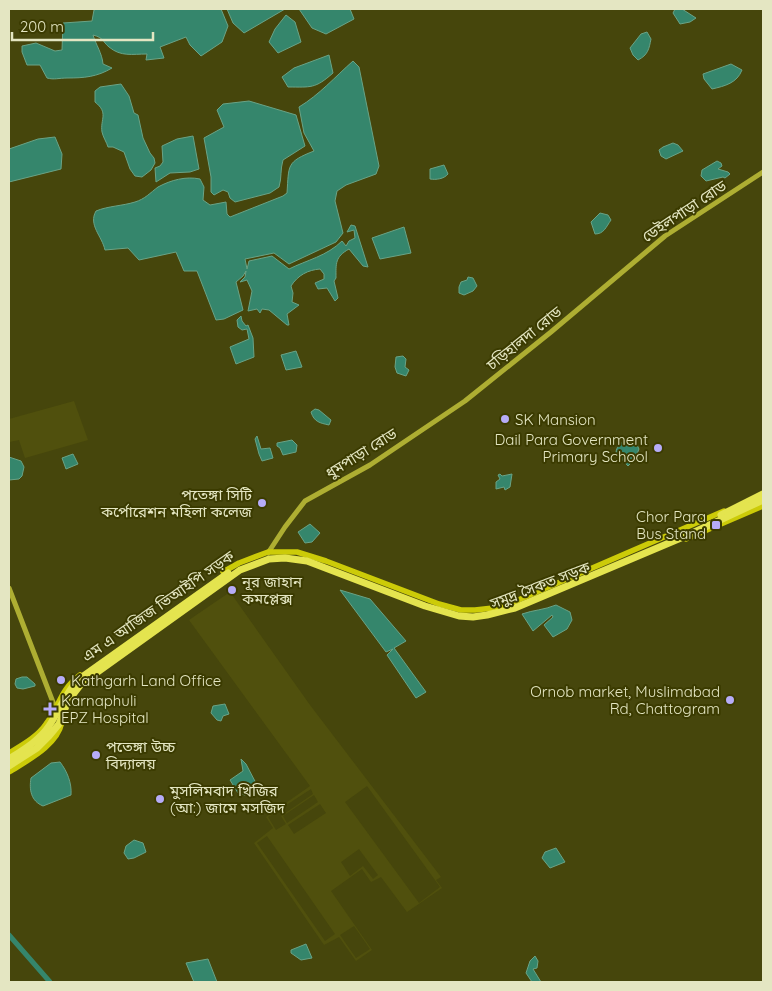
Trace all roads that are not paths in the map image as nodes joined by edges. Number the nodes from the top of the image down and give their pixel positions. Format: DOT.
graph roads {
  1 [pos="763,172"];
  2 [pos="575,312"];
  3 [pos="488,382"];
  4 [pos="763,493"];
  5 [pos="763,500"];
  6 [pos="763,506"];
  7 [pos="269,557"];
  8 [pos="326,561"];
  9 [pos="320,569"];
  10 [pos="9,588"];
  11 [pos="55,708"];
  12 [pos="64,717"];
  13 [pos="9,753"];
  14 [pos="9,759"];
  15 [pos="9,766"];
  16 [pos="9,772"];
  1 -- 2 [label="main road, ডেইলপাড়া রোড"];
  2 -- 3 [label="main road, চড়িহালদা রোড"];
  3 -- 7 [label="main road, ধুমপাড়া রোড"];
  4 -- 8 [label="main road, সমুদ্র সৈকত সড়ক"];
  4 -- 14 [label="highway, bridge"];
  5 -- 7 [label="highway, bridge"];
  6 -- 9 [label="main road, সমুদ্র সৈকত সড়ক"];
  7 -- 8 [label="main road, এম এ আজিজ ভিআইপি সড়ক"];
  7 -- 9 [label="main road, এম এ আজিজ ভিআইপি সড়ক"];
  7 -- 11 [label="main road, এম এ আজিজ ভিআইপি সড়ক"];
  7 -- 12 [label="main road, এম এ আজিজ ভিআইপি সড়ক"];
  7 -- 15 [label="highway, bridge"];
  10 -- 11 [label="main road"];
  11 -- 12 [label="main road"];
  11 -- 13 [label="main road, এম এ আজিজ ভিআইপি সড়ক"];
  12 -- 16 [label="main road, এম এ আজিজ ভিআইপি সড়ক"];
}
